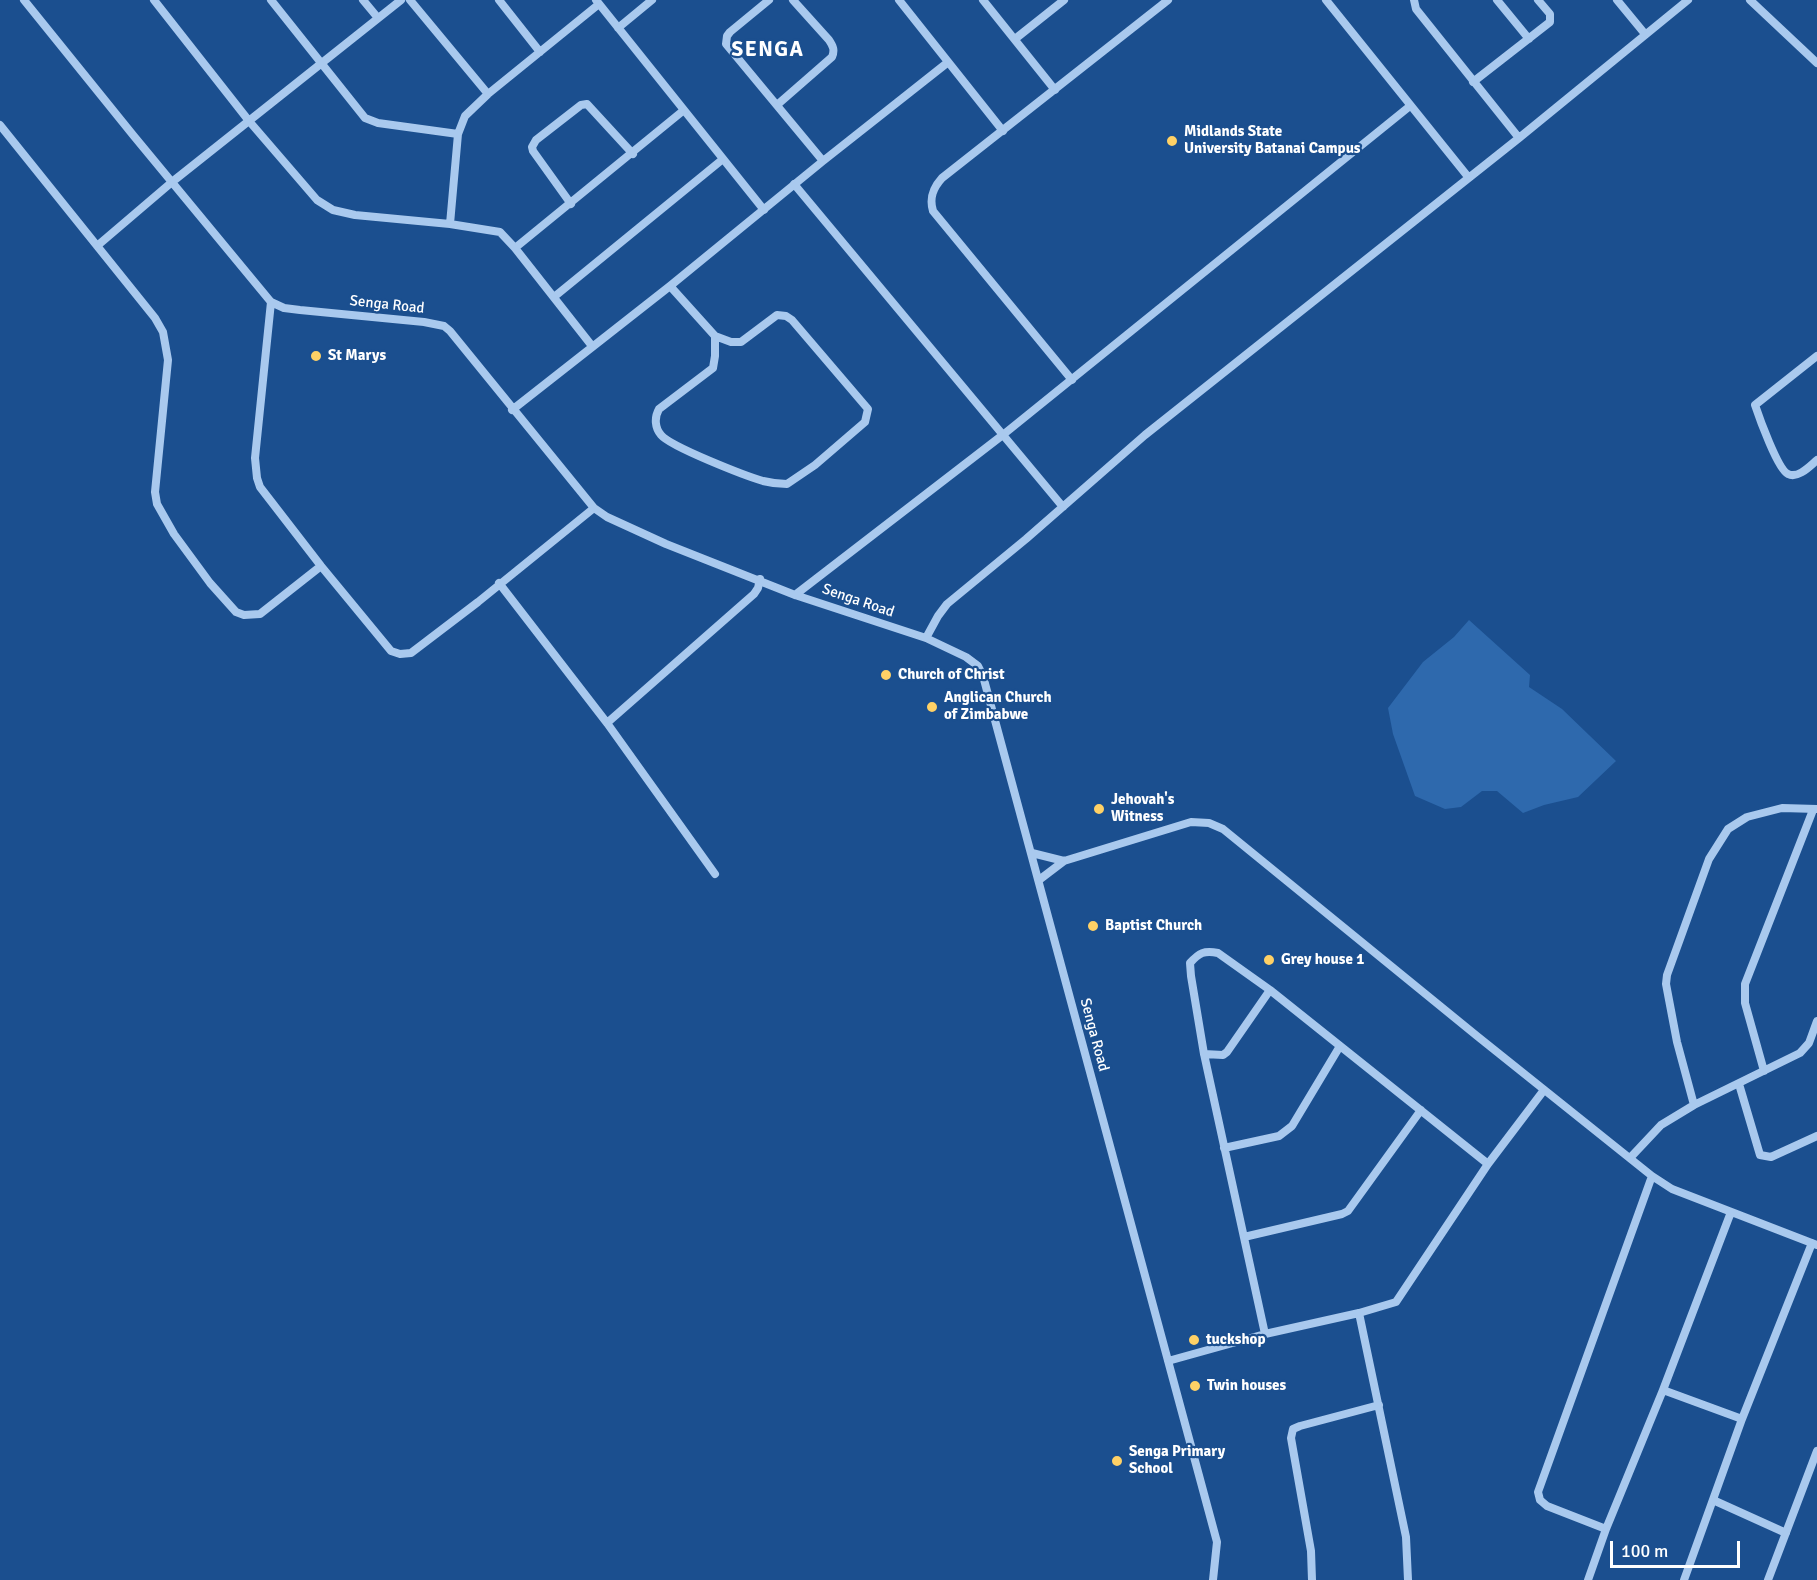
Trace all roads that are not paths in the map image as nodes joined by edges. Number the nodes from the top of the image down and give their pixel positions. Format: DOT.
graph roads {
  1 [pos="24,0"];
  2 [pos="154,0"];
  3 [pos="271,0"];
  4 [pos="363,0"];
  5 [pos="401,0"];
  6 [pos="410,0"];
  7 [pos="499,0"];
  8 [pos="651,0"];
  9 [pos="769,0"];
  10 [pos="794,0"];
  11 [pos="899,0"];
  12 [pos="983,0"];
  13 [pos="1064,0"];
  14 [pos="1168,0"];
  15 [pos="1326,0"];
  16 [pos="1414,0"];
  17 [pos="1497,0"];
  18 [pos="1538,0"];
  19 [pos="1617,0"];
  20 [pos="1688,0"];
  21 [pos="1750,0"];
  22 [pos="597,2"];
  23 [pos="378,18"];
  24 [pos="618,28"];
  25 [pos="1645,34"];
  26 [pos="1015,39"];
  27 [pos="1529,39"];
  28 [pos="540,52"];
  29 [pos="322,63"];
  30 [pos="947,63"];
  31 [pos="1817,63"];
  32 [pos="1473,82"];
  33 [pos="1055,90"];
  34 [pos="488,94"];
  35 [pos="777,105"];
  36 [pos="1410,106"];
  37 [pos="684,110"];
  38 [pos="249,121"];
  39 [pos="0,125"];
  40 [pos="1003,131"];
  41 [pos="458,134"];
  42 [pos="1519,138"];
  43 [pos="633,154"];
  44 [pos="723,159"];
  45 [pos="823,160"];
  46 [pos="1469,178"];
  47 [pos="172,182"];
  48 [pos="794,184"];
  49 [pos="571,204"];
  50 [pos="764,210"];
  51 [pos="450,224"];
  52 [pos="97,246"];
  53 [pos="515,248"];
  54 [pos="670,286"];
  55 [pos="554,297"];
  56 [pos="271,302"];
  57 [pos="714,336"];
  58 [pos="592,346"];
  59 [pos="1817,356"];
  60 [pos="1072,380"];
  61 [pos="512,410"];
  62 [pos="1004,434"];
  63 [pos="1817,460"];
  64 [pos="1063,507"];
  65 [pos="594,508"];
  66 [pos="321,567"];
  67 [pos="760,579"];
  68 [pos="499,583"];
  69 [pos="795,595"];
  70 [pos="926,638"];
  71 [pos="607,723"];
  72 [pos="1815,809"];
  73 [pos="1032,854"];
  74 [pos="1064,861"];
  75 [pos="716,874"];
  76 [pos="1039,880"];
  77 [pos="1270,990"];
  78 [pos="1817,1021"];
  79 [pos="1340,1046"];
  80 [pos="1204,1054"];
  81 [pos="1764,1071"];
  82 [pos="1739,1084"];
  83 [pos="1544,1090"];
  84 [pos="1694,1105"];
  85 [pos="1421,1110"];
  86 [pos="1817,1136"];
  87 [pos="1224,1148"];
  88 [pos="1630,1158"];
  89 [pos="1488,1164"];
  90 [pos="1652,1176"];
  91 [pos="1731,1212"];
  92 [pos="1244,1238"];
  93 [pos="1815,1244"];
  94 [pos="1359,1313"];
  95 [pos="1265,1334"];
  96 [pos="1168,1361"];
  97 [pos="1663,1390"];
  98 [pos="1379,1405"];
  99 [pos="1742,1419"];
  100 [pos="1817,1451"];
  101 [pos="1713,1500"];
  102 [pos="1605,1529"];
  103 [pos="1786,1533"];
  104 [pos="1214,1580"];
  105 [pos="1312,1580"];
  106 [pos="1408,1580"];
  107 [pos="1588,1580"];
  108 [pos="1684,1580"];
  109 [pos="1768,1580"];
  1 -- 47 [label="street"];
  2 -- 38 [label="street"];
  3 -- 29 [label="street"];
  4 -- 23 [label="street"];
  5 -- 23 [label="street"];
  6 -- 34 [label="street"];
  7 -- 28 [label="street"];
  8 -- 24 [label="street"];
  9 -- 35 [label="street"];
  10 -- 35 [label="street"];
  11 -- 30 [label="street"];
  12 -- 26 [label="street"];
  13 -- 26 [label="street"];
  14 -- 33 [label="street"];
  15 -- 36 [label="street"];
  16 -- 32 [label="street"];
  17 -- 27 [label="street"];
  18 -- 27 [label="street"];
  19 -- 25 [label="street"];
  20 -- 25 [label="street"];
  21 -- 31 [label="street"];
  22 -- 24 [label="street"];
  22 -- 28 [label="street"];
  23 -- 29 [label="street"];
  24 -- 37 [label="street"];
  25 -- 42 [label="street"];
  26 -- 33 [label="street"];
  27 -- 32 [label="street"];
  28 -- 34 [label="street"];
  29 -- 38 [label="street"];
  29 -- 41 [label="street"];
  30 -- 40 [label="street"];
  30 -- 45 [label="street"];
  32 -- 42 [label="street"];
  33 -- 40 [label="street"];
  34 -- 41 [label="street"];
  35 -- 45 [label="street"];
  36 -- 46 [label="street"];
  36 -- 60 [label="street"];
  37 -- 43 [label="street"];
  37 -- 44 [label="street"];
  38 -- 47 [label="street"];
  38 -- 51 [label="street"];
  39 -- 52 [label="street"];
  40 -- 60 [label="street"];
  41 -- 51 [label="street"];
  42 -- 46 [label="street"];
  43 -- 49 [label="street"];
  43 -- 49 [label="street"];
  44 -- 50 [label="street"];
  44 -- 55 [label="street"];
  45 -- 48 [label="street"];
  46 -- 64 [label="street"];
  47 -- 52 [label="street"];
  47 -- 56 [label="street"];
  48 -- 50 [label="street"];
  48 -- 62 [label="street"];
  49 -- 53 [label="street"];
  50 -- 54 [label="street"];
  51 -- 53 [label="street"];
  52 -- 66 [label="street"];
  53 -- 55 [label="street"];
  54 -- 57 [label="street"];
  54 -- 58 [label="street"];
  55 -- 58 [label="street"];
  56 -- 61 [label="street, Senga Road"];
  56 -- 66 [label="street"];
  57 -- 57 [label="street"];
  58 -- 61 [label="street"];
  59 -- 63 [label="street"];
  60 -- 62 [label="street"];
  61 -- 65 [label="street, Senga Road"];
  62 -- 64 [label="street"];
  62 -- 69 [label="street"];
  64 -- 70 [label="street"];
  65 -- 67 [label="street, Senga Road"];
  65 -- 68 [label="street"];
  66 -- 68 [label="street"];
  67 -- 69 [label="street, Senga Road"];
  67 -- 71 [label="street"];
  68 -- 71 [label="street"];
  69 -- 70 [label="street, Senga Road"];
  70 -- 73 [label="street, Senga Road"];
  71 -- 75 [label="street"];
  72 -- 81 [label="street"];
  72 -- 84 [label="street"];
  73 -- 74 [label="street"];
  73 -- 76 [label="street, Senga Road"];
  74 -- 76 [label="street"];
  74 -- 83 [label="street"];
  76 -- 96 [label="street, Senga Road"];
  77 -- 79 [label="street"];
  77 -- 80 [label="street"];
  77 -- 80 [label="street"];
  78 -- 81 [label="street"];
  79 -- 85 [label="street"];
  79 -- 87 [label="street"];
  80 -- 87 [label="street"];
  81 -- 82 [label="street"];
  82 -- 84 [label="street"];
  82 -- 86 [label="street"];
  83 -- 88 [label="street"];
  83 -- 89 [label="street"];
  84 -- 88 [label="street"];
  85 -- 89 [label="street"];
  85 -- 92 [label="street"];
  87 -- 92 [label="street"];
  88 -- 90 [label="street"];
  89 -- 94 [label="street"];
  90 -- 91 [label="street"];
  90 -- 102 [label="street"];
  91 -- 93 [label="street"];
  91 -- 97 [label="street"];
  92 -- 95 [label="street"];
  93 -- 99 [label="street"];
  94 -- 95 [label="street"];
  94 -- 98 [label="street"];
  95 -- 96 [label="street"];
  96 -- 104 [label="street, Senga Road"];
  97 -- 99 [label="street"];
  97 -- 102 [label="street"];
  98 -- 105 [label="street"];
  98 -- 106 [label="street"];
  99 -- 101 [label="street"];
  100 -- 103 [label="street"];
  101 -- 103 [label="street"];
  101 -- 108 [label="street"];
  102 -- 107 [label="street"];
  103 -- 109 [label="street"];
}
